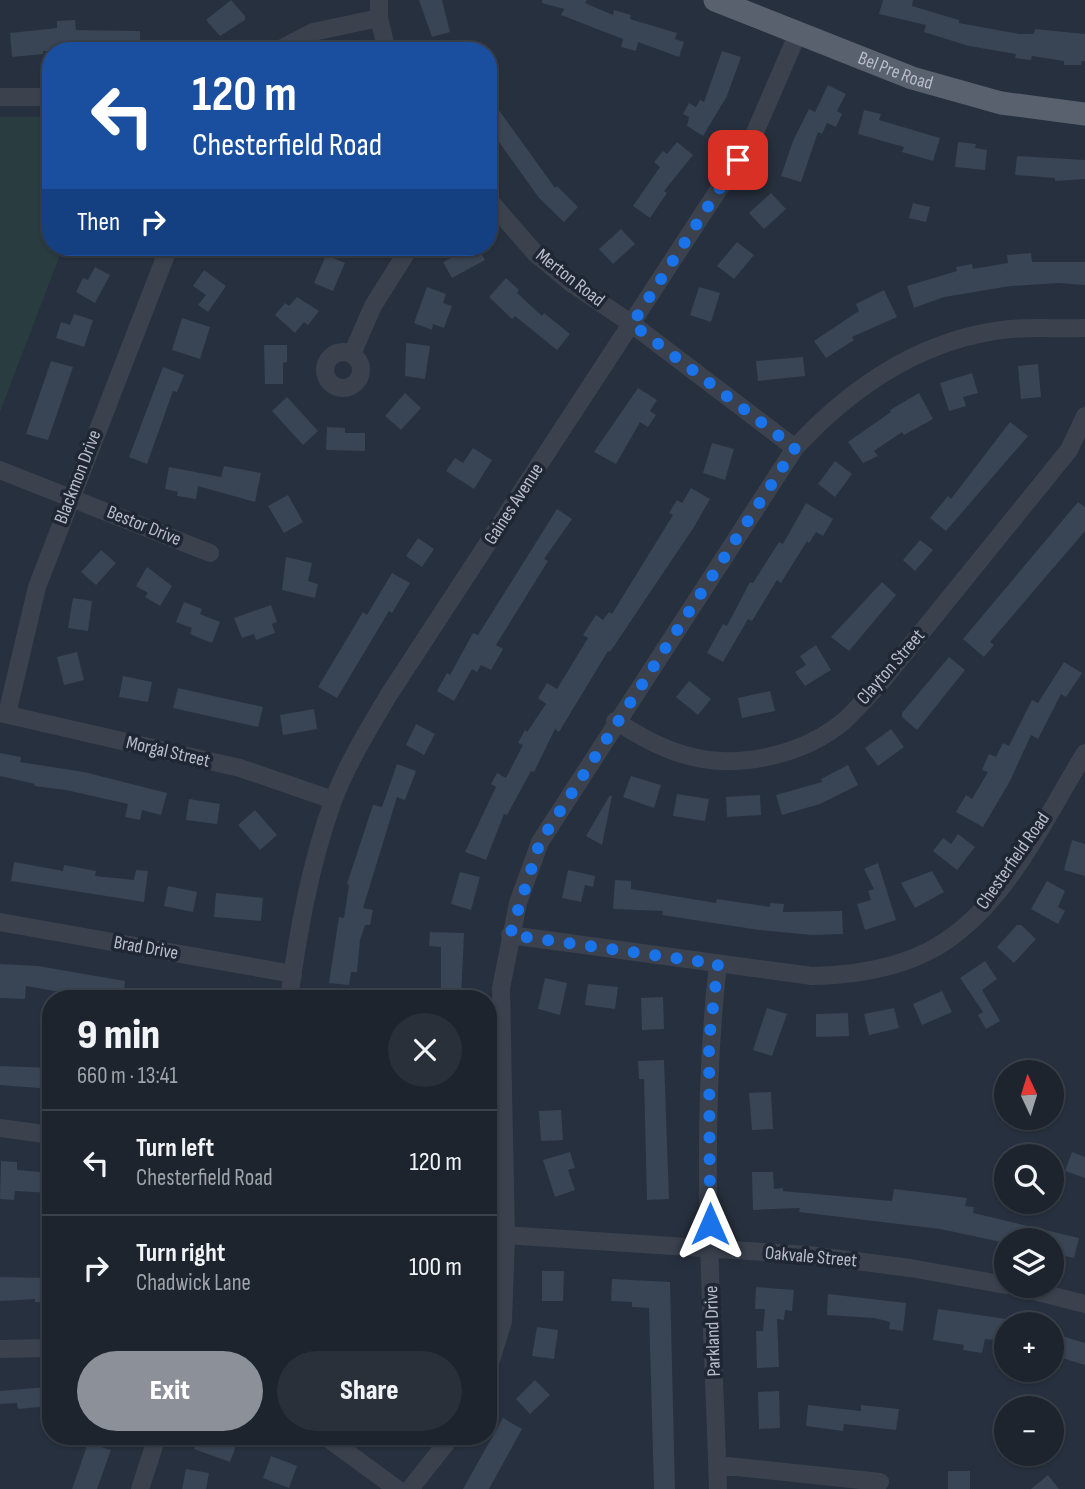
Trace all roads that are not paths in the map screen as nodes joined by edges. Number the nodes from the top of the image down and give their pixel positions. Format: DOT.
graph roads {
  1 [pos="715,0"];
  2 [pos="379,9"];
  3 [pos="798,33"];
  4 [pos="295,42"];
  5 [pos="385,42"];
  6 [pos="0,97"];
  7 [pos="42,97"];
  8 [pos="1085,114"];
  9 [pos="497,209"];
  10 [pos="165,256"];
  11 [pos="404,256"];
  12 [pos="632,324"];
  13 [pos="1085,328"];
  14 [pos="352,355"];
  15 [pos="1085,416"];
  16 [pos="795,448"];
  17 [pos="0,470"];
  18 [pos="71,496"];
  19 [pos="210,553"];
  20 [pos="4,713"];
  21 [pos="615,721"];
  22 [pos="1085,753"];
  23 [pos="333,800"];
  24 [pos="0,922"];
  25 [pos="510,935"];
  26 [pos="718,964"];
  27 [pos="293,974"];
  28 [pos="290,990"];
  29 [pos="0,1128"];
  30 [pos="42,1134"];
  31 [pos="497,1236"];
  32 [pos="710,1250"];
  33 [pos="994,1283"];
  34 [pos="1061,1298"];
  35 [pos="1085,1304"];
  36 [pos="497,1341"];
  37 [pos="42,1348"];
  38 [pos="0,1349"];
  39 [pos="154,1445"];
  40 [pos="337,1445"];
  41 [pos="445,1445"];
  42 [pos="718,1465"];
  43 [pos="880,1482"];
  44 [pos="140,1489"];
  45 [pos="397,1489"];
  46 [pos="410,1489"];
  47 [pos="718,1489"];
  1 -- 3 [label="main road, Bel Pre Road"];
  2 -- 4 [label="street"];
  2 -- 5 [label="street"];
  3 -- 8 [label="main road, Bel Pre Road"];
  3 -- 12 [label="street, Gaines Avenue"];
  6 -- 7 [label="street"];
  9 -- 12 [label="street, Merton Road"];
  10 -- 18 [label="street, Blackmon Drive"];
  11 -- 14 [label="street"];
  12 -- 16 [label="street, Merton Road"];
  12 -- 23 [label="street, Gaines Avenue"];
  13 -- 16 [label="street"];
  15 -- 21 [label="street, Clayton Street"];
  16 -- 21 [label="street"];
  17 -- 18 [label="street, Bestor Drive"];
  18 -- 19 [label="street, Bestor Drive"];
  18 -- 20 [label="street, Blackmon Drive"];
  20 -- 23 [label="street, Morgal Street"];
  21 -- 25 [label="street"];
  22 -- 26 [label="street, Chesterfield Road"];
  23 -- 27 [label="street, Gaines Avenue"];
  24 -- 27 [label="street, Brad Drive"];
  25 -- 26 [label="street, Chesterfield Road"];
  25 -- 31 [label="street"];
  26 -- 32 [label="street, Parkland Drive"];
  27 -- 28 [label="street, Gaines Avenue"];
  29 -- 30 [label="street"];
  31 -- 32 [label="street, Oakvale Street"];
  31 -- 36 [label="street"];
  32 -- 33 [label="street, Oakvale Street"];
  32 -- 42 [label="street, Parkland Drive"];
  34 -- 35 [label="street"];
  37 -- 38 [label="street"];
  39 -- 44 [label="street"];
  40 -- 45 [label="street"];
  41 -- 46 [label="street"];
  42 -- 43 [label="street"];
  42 -- 47 [label="street, Parkland Drive"];
}
